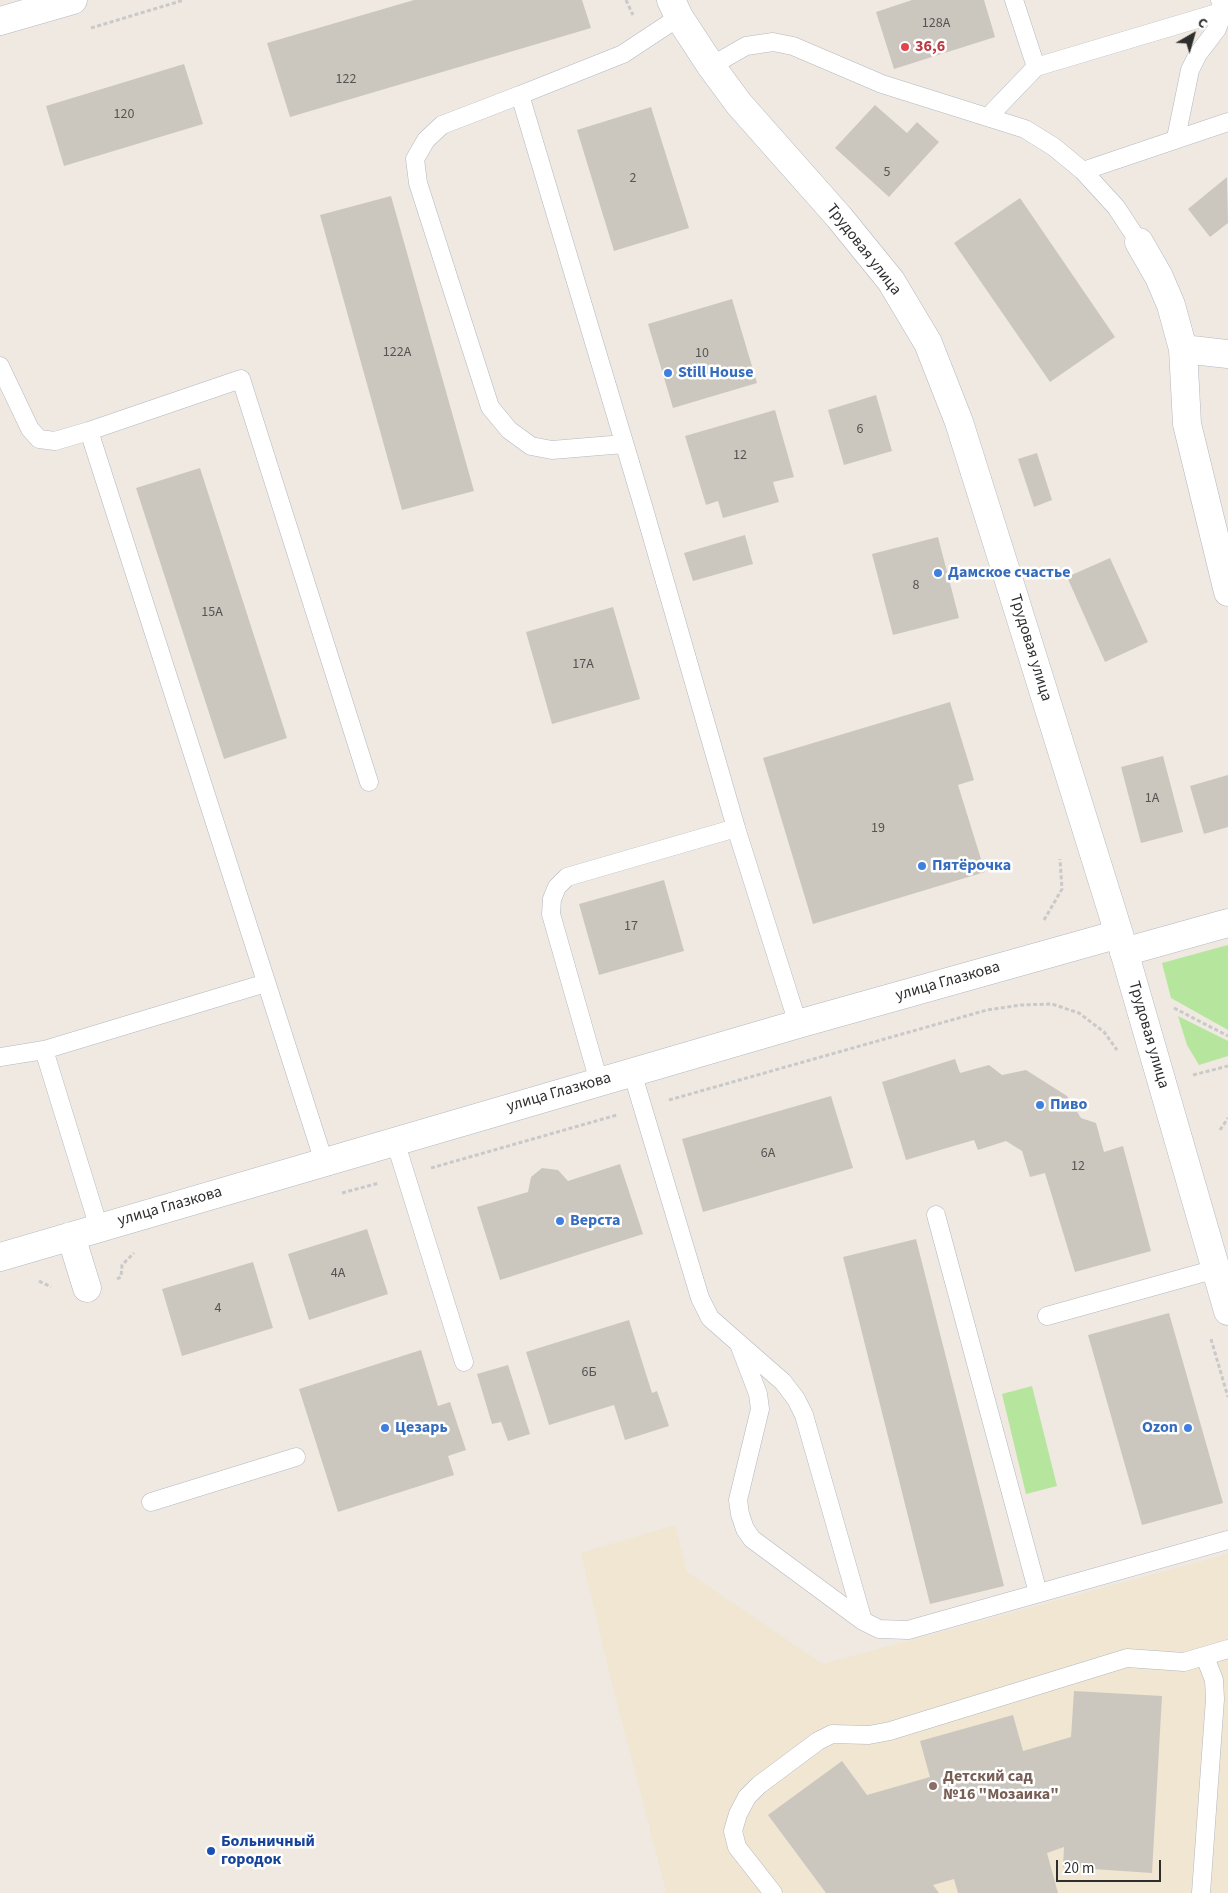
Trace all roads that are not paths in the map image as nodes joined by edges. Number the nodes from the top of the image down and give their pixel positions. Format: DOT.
graph roads {
  1 [pos="72,0"];
  2 [pos="1014,0"];
  3 [pos="1224,7"];
  4 [pos="675,9"];
  5 [pos="0,22"];
  6 [pos="711,66"];
  7 [pos="1036,67"];
  8 [pos="520,95"];
  9 [pos="988,117"];
  10 [pos="1228,122"];
  11 [pos="1176,138"];
  12 [pos="1083,171"];
  13 [pos="1139,242"];
  14 [pos="1183,349"];
  15 [pos="1228,354"];
  16 [pos="0,366"];
  17 [pos="89,431"];
  18 [pos="624,444"];
  19 [pos="1228,592"];
  20 [pos="369,782"];
  21 [pos="736,828"];
  22 [pos="1228,923"];
  23 [pos="1121,943"];
  24 [pos="266,983"];
  25 [pos="798,1024"];
  26 [pos="44,1050"];
  27 [pos="0,1057"];
  28 [pos="632,1072"];
  29 [pos="599,1082"];
  30 [pos="395,1141"];
  31 [pos="324,1162"];
  32 [pos="936,1215"];
  33 [pos="100,1228"];
  34 [pos="71,1236"];
  35 [pos="0,1257"];
  36 [pos="1216,1268"];
  37 [pos="87,1288"];
  38 [pos="1228,1311"];
  39 [pos="1047,1316"];
  40 [pos="739,1344"];
  41 [pos="464,1362"];
  42 [pos="296,1458"];
  43 [pos="151,1502"];
  44 [pos="1228,1540"];
  45 [pos="1038,1593"];
  46 [pos="863,1621"];
  47 [pos="1228,1649"];
  48 [pos="1205,1657"];
  49 [pos="773,1893"];
  50 [pos="1201,1893"];
  1 -- 5 [label="street"];
  2 -- 7 [label="lane"];
  3 -- 7 [label="lane"];
  3 -- 11 [label="lane"];
  4 -- 6 [label="street, Трудовая улица"];
  4 -- 8 [label="lane"];
  6 -- 9 [label="lane"];
  6 -- 23 [label="street, Трудовая улица"];
  7 -- 9 [label="lane"];
  8 -- 18 [label="lane"];
  8 -- 18 [label="lane"];
  9 -- 12 [label="lane"];
  10 -- 11 [label="lane"];
  11 -- 12 [label="lane"];
  12 -- 13 [label="lane"];
  13 -- 14 [label="street"];
  14 -- 15 [label="street"];
  14 -- 19 [label="street"];
  16 -- 17 [label="lane"];
  17 -- 20 [label="lane"];
  17 -- 24 [label="lane"];
  18 -- 21 [label="lane"];
  21 -- 25 [label="lane"];
  21 -- 29 [label="lane"];
  22 -- 23 [label="street, улица Глазкова"];
  23 -- 25 [label="street, улица Глазкова"];
  23 -- 36 [label="street, Трудовая улица"];
  24 -- 26 [label="lane"];
  24 -- 31 [label="lane"];
  25 -- 28 [label="street, улица Глазкова"];
  26 -- 27 [label="lane"];
  26 -- 33 [label="lane"];
  28 -- 29 [label="street, улица Глазкова"];
  28 -- 40 [label="lane"];
  29 -- 30 [label="street, улица Глазкова"];
  30 -- 31 [label="street, улица Глазкова"];
  30 -- 41 [label="lane"];
  31 -- 33 [label="street, улица Глазкова"];
  32 -- 45 [label="lane"];
  33 -- 34 [label="street, улица Глазкова"];
  34 -- 35 [label="street, улица Глазкова"];
  34 -- 37 [label="street"];
  36 -- 38 [label="street, Трудовая улица"];
  36 -- 39 [label="lane"];
  40 -- 46 [label="lane"];
  40 -- 46 [label="lane"];
  42 -- 43 [label="lane"];
  44 -- 45 [label="lane"];
  45 -- 46 [label="lane"];
  47 -- 48 [label="lane"];
  48 -- 49 [label="lane"];
  48 -- 50 [label="lane"];
}
